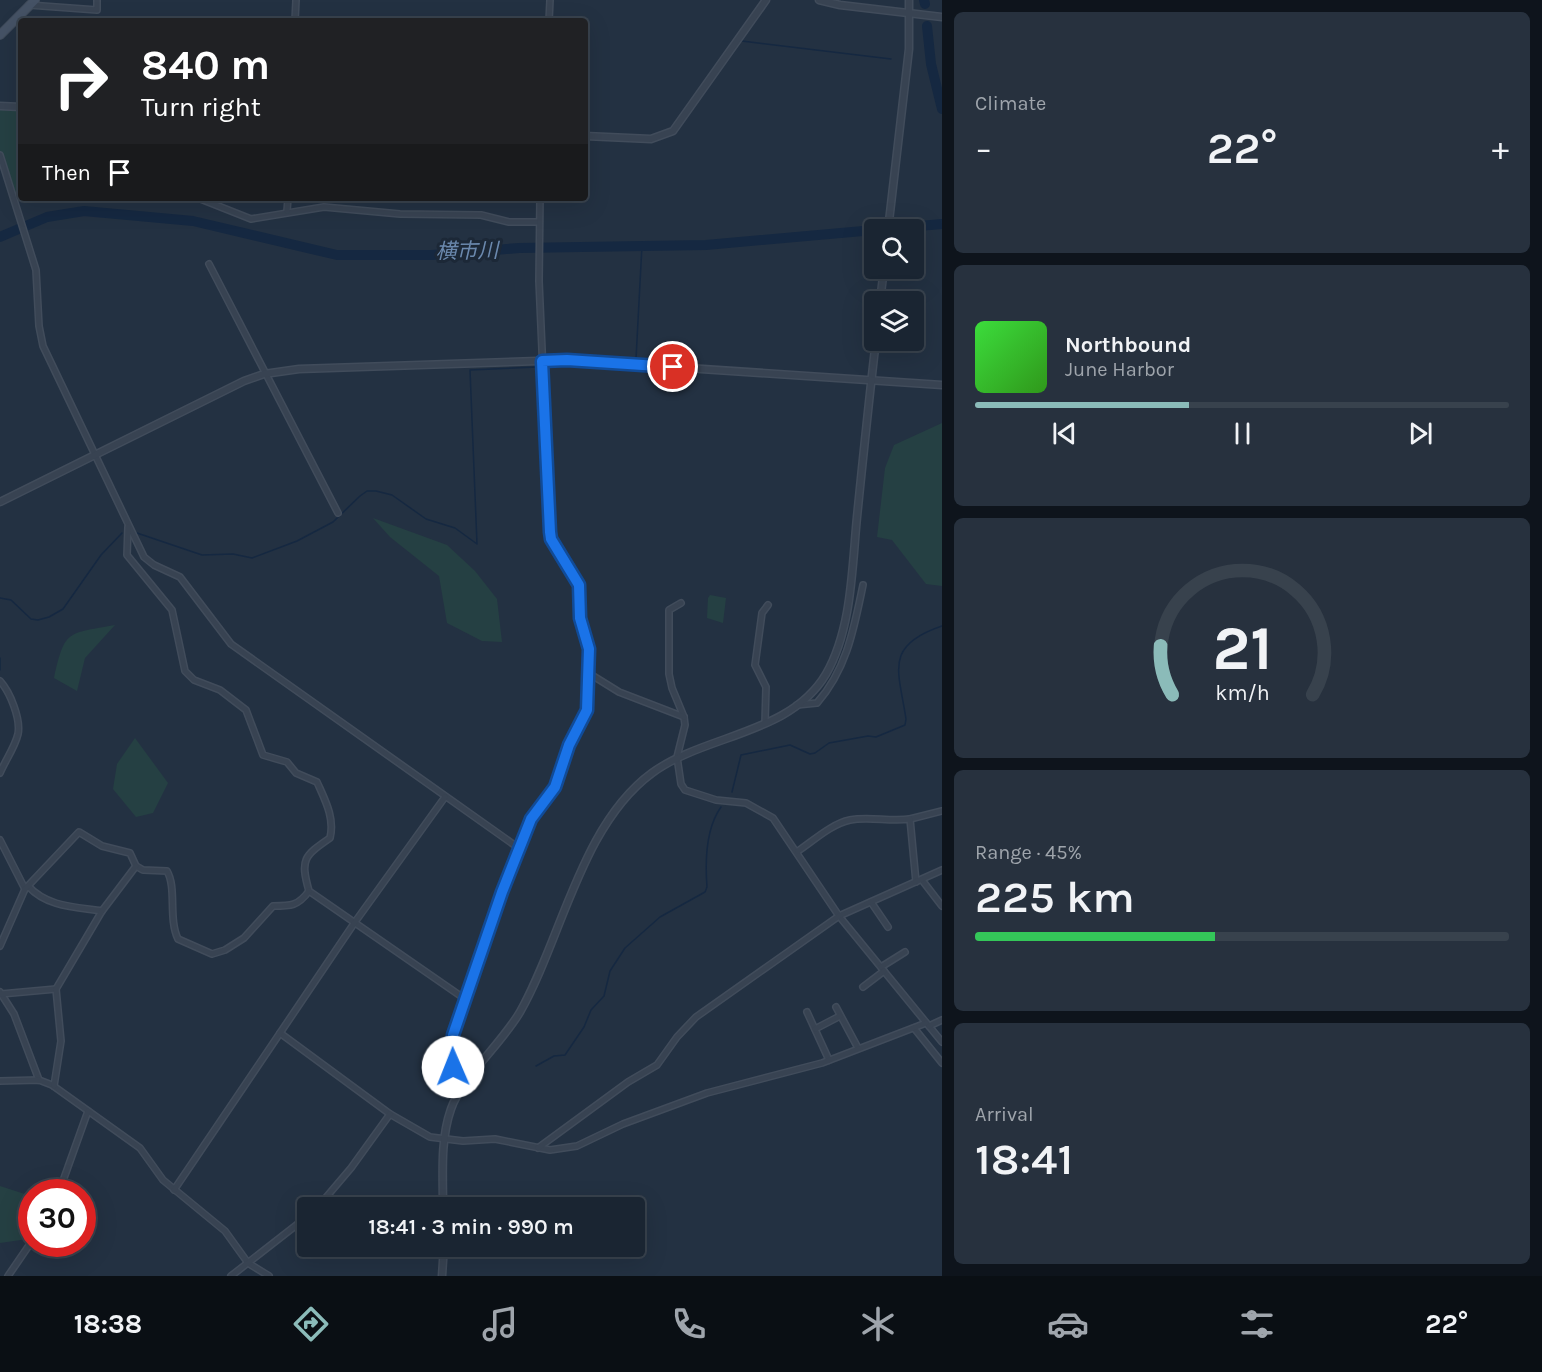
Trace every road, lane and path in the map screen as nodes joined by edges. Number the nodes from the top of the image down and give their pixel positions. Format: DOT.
graph roads {
  1 [pos="97,0"];
  2 [pos="296,0"];
  3 [pos="550,0"];
  4 [pos="766,0"];
  5 [pos="909,0"];
  6 [pos="823,1"];
  7 [pos="32,3"];
  8 [pos="910,13"];
  9 [pos="942,17"];
  10 [pos="295,18"];
  11 [pos="549,18"];
  12 [pos="0,35"];
  13 [pos="0,106"];
  14 [pos="18,107"];
  15 [pos="588,136"];
  16 [pos="0,154"];
  17 [pos="18,199"];
  18 [pos="206,201"];
  19 [pos="288,201"];
  20 [pos="540,201"];
  21 [pos="13,202"];
  22 [pos="287,212"];
  23 [pos="889,219"];
  24 [pos="539,222"];
  25 [pos="209,264"];
  26 [pos="875,351"];
  27 [pos="542,361"];
  28 [pos="264,374"];
  29 [pos="871,381"];
  30 [pos="942,386"];
  31 [pos="97,454"];
  32 [pos="0,502"];
  33 [pos="338,513"];
  34 [pos="128,525"];
  35 [pos="863,585"];
  36 [pos="681,603"];
  37 [pos="768,605"];
  38 [pos="590,674"];
  39 [pos="0,681"];
  40 [pos="797,705"];
  41 [pos="684,717"];
  42 [pos="765,723"];
  43 [pos="677,757"];
  44 [pos="0,773"];
  45 [pos="445,797"];
  46 [pos="942,811"];
  47 [pos="910,819"];
  48 [pos="0,840"];
  49 [pos="520,849"];
  50 [pos="798,851"];
  51 [pos="136,866"];
  52 [pos="942,870"];
  53 [pos="919,881"];
  54 [pos="26,887"];
  55 [pos="309,891"];
  56 [pos="872,902"];
  57 [pos="942,906"];
  58 [pos="102,911"];
  59 [pos="838,916"];
  60 [pos="355,922"];
  61 [pos="888,927"];
  62 [pos="0,946"];
  63 [pos="905,951"];
  64 [pos="882,969"];
  65 [pos="863,987"];
  66 [pos="56,988"];
  67 [pos="1,993"];
  68 [pos="465,999"];
  69 [pos="836,1007"];
  70 [pos="807,1012"];
  71 [pos="840,1016"];
  72 [pos="942,1020"];
  73 [pos="928,1024"];
  74 [pos="914,1028"];
  75 [pos="815,1029"];
  76 [pos="280,1033"];
  77 [pos="942,1042"];
  78 [pos="858,1048"];
  79 [pos="829,1060"];
  80 [pos="942,1063"];
  81 [pos="39,1080"];
  82 [pos="0,1081"];
  83 [pos="465,1085"];
  84 [pos="54,1086"];
  85 [pos="88,1111"];
  86 [pos="390,1114"];
  87 [pos="444,1139"];
  88 [pos="538,1148"];
  89 [pos="64,1179"];
  90 [pos="174,1190"];
  91 [pos="326,1197"];
  92 [pos="443,1197"];
  93 [pos="297,1225"];
  94 [pos="21,1257"];
  95 [pos="443,1257"];
  96 [pos="249,1263"];
  97 [pos="8,1276"];
  98 [pos="231,1276"];
  99 [pos="269,1276"];
  100 [pos="442,1276"];
  1 -- 7 [label="street"];
  2 -- 10 [label="street"];
  3 -- 11 [label="street"];
  4 -- 15 [label="street"];
  5 -- 8 [label="street"];
  6 -- 8 [label="street"];
  7 -- 12 [label="main road"];
  8 -- 9 [label="street"];
  8 -- 23 [label="street"];
  13 -- 14 [label="street"];
  16 -- 21 [label="street"];
  17 -- 21 [label="street"];
  18 -- 22 [label="street"];
  19 -- 22 [label="street"];
  20 -- 24 [label="street"];
  21 -- 31 [label="street"];
  22 -- 24 [label="street"];
  24 -- 27 [label="street"];
  25 -- 28 [label="street"];
  26 -- 29 [label="street"];
  27 -- 28 [label="street"];
  27 -- 29 [label="street"];
  27 -- 38 [label="street"];
  28 -- 31 [label="street"];
  28 -- 33 [label="street"];
  29 -- 30 [label="street"];
  29 -- 40 [label="street"];
  31 -- 32 [label="street"];
  31 -- 34 [label="street"];
  34 -- 45 [label="street"];
  34 -- 55 [label="street"];
  35 -- 40 [label="street"];
  36 -- 41 [label="street"];
  37 -- 42 [label="street"];
  38 -- 41 [label="street"];
  38 -- 49 [label="street"];
  39 -- 44 [label="street"];
  40 -- 42 [label="street"];
  41 -- 43 [label="street"];
  42 -- 43 [label="street"];
  43 -- 50 [label="street"];
  43 -- 83 [label="street"];
  45 -- 49 [label="street"];
  45 -- 60 [label="street"];
  46 -- 47 [label="street"];
  47 -- 50 [label="street"];
  47 -- 53 [label="street"];
  48 -- 54 [label="street"];
  49 -- 68 [label="street"];
  50 -- 59 [label="street"];
  51 -- 54 [label="street"];
  51 -- 55 [label="street"];
  51 -- 58 [label="street"];
  52 -- 53 [label="street"];
  53 -- 56 [label="street"];
  53 -- 57 [label="street"];
  54 -- 58 [label="street"];
  54 -- 62 [label="street"];
  55 -- 60 [label="street"];
  56 -- 59 [label="street"];
  56 -- 61 [label="street"];
  58 -- 66 [label="street"];
  59 -- 64 [label="street"];
  59 -- 88 [label="street"];
  60 -- 68 [label="street"];
  60 -- 76 [label="street"];
  63 -- 64 [label="street"];
  64 -- 65 [label="street"];
  64 -- 73 [label="street"];
  66 -- 67 [label="street"];
  66 -- 84 [label="street"];
  67 -- 81 [label="street"];
  68 -- 83 [label="street"];
  69 -- 71 [label="street"];
  70 -- 75 [label="street"];
  71 -- 75 [label="street"];
  71 -- 78 [label="street"];
  72 -- 73 [label="street"];
  73 -- 74 [label="street"];
  73 -- 77 [label="street"];
  74 -- 78 [label="street"];
  74 -- 80 [label="street"];
  75 -- 79 [label="street"];
  76 -- 86 [label="street"];
  76 -- 90 [label="street"];
  78 -- 79 [label="street"];
  79 -- 88 [label="street"];
  81 -- 82 [label="street"];
  81 -- 84 [label="street"];
  83 -- 87 [label="street"];
  84 -- 85 [label="street"];
  85 -- 89 [label="street"];
  85 -- 90 [label="street"];
  86 -- 87 [label="street"];
  86 -- 91 [label="street"];
  87 -- 88 [label="street"];
  87 -- 92 [label="street"];
  90 -- 96 [label="street"];
  93 -- 96 [label="street"];
  94 -- 97 [label="street"];
  95 -- 100 [label="street"];
  96 -- 98 [label="street"];
  96 -- 99 [label="street"];
}
